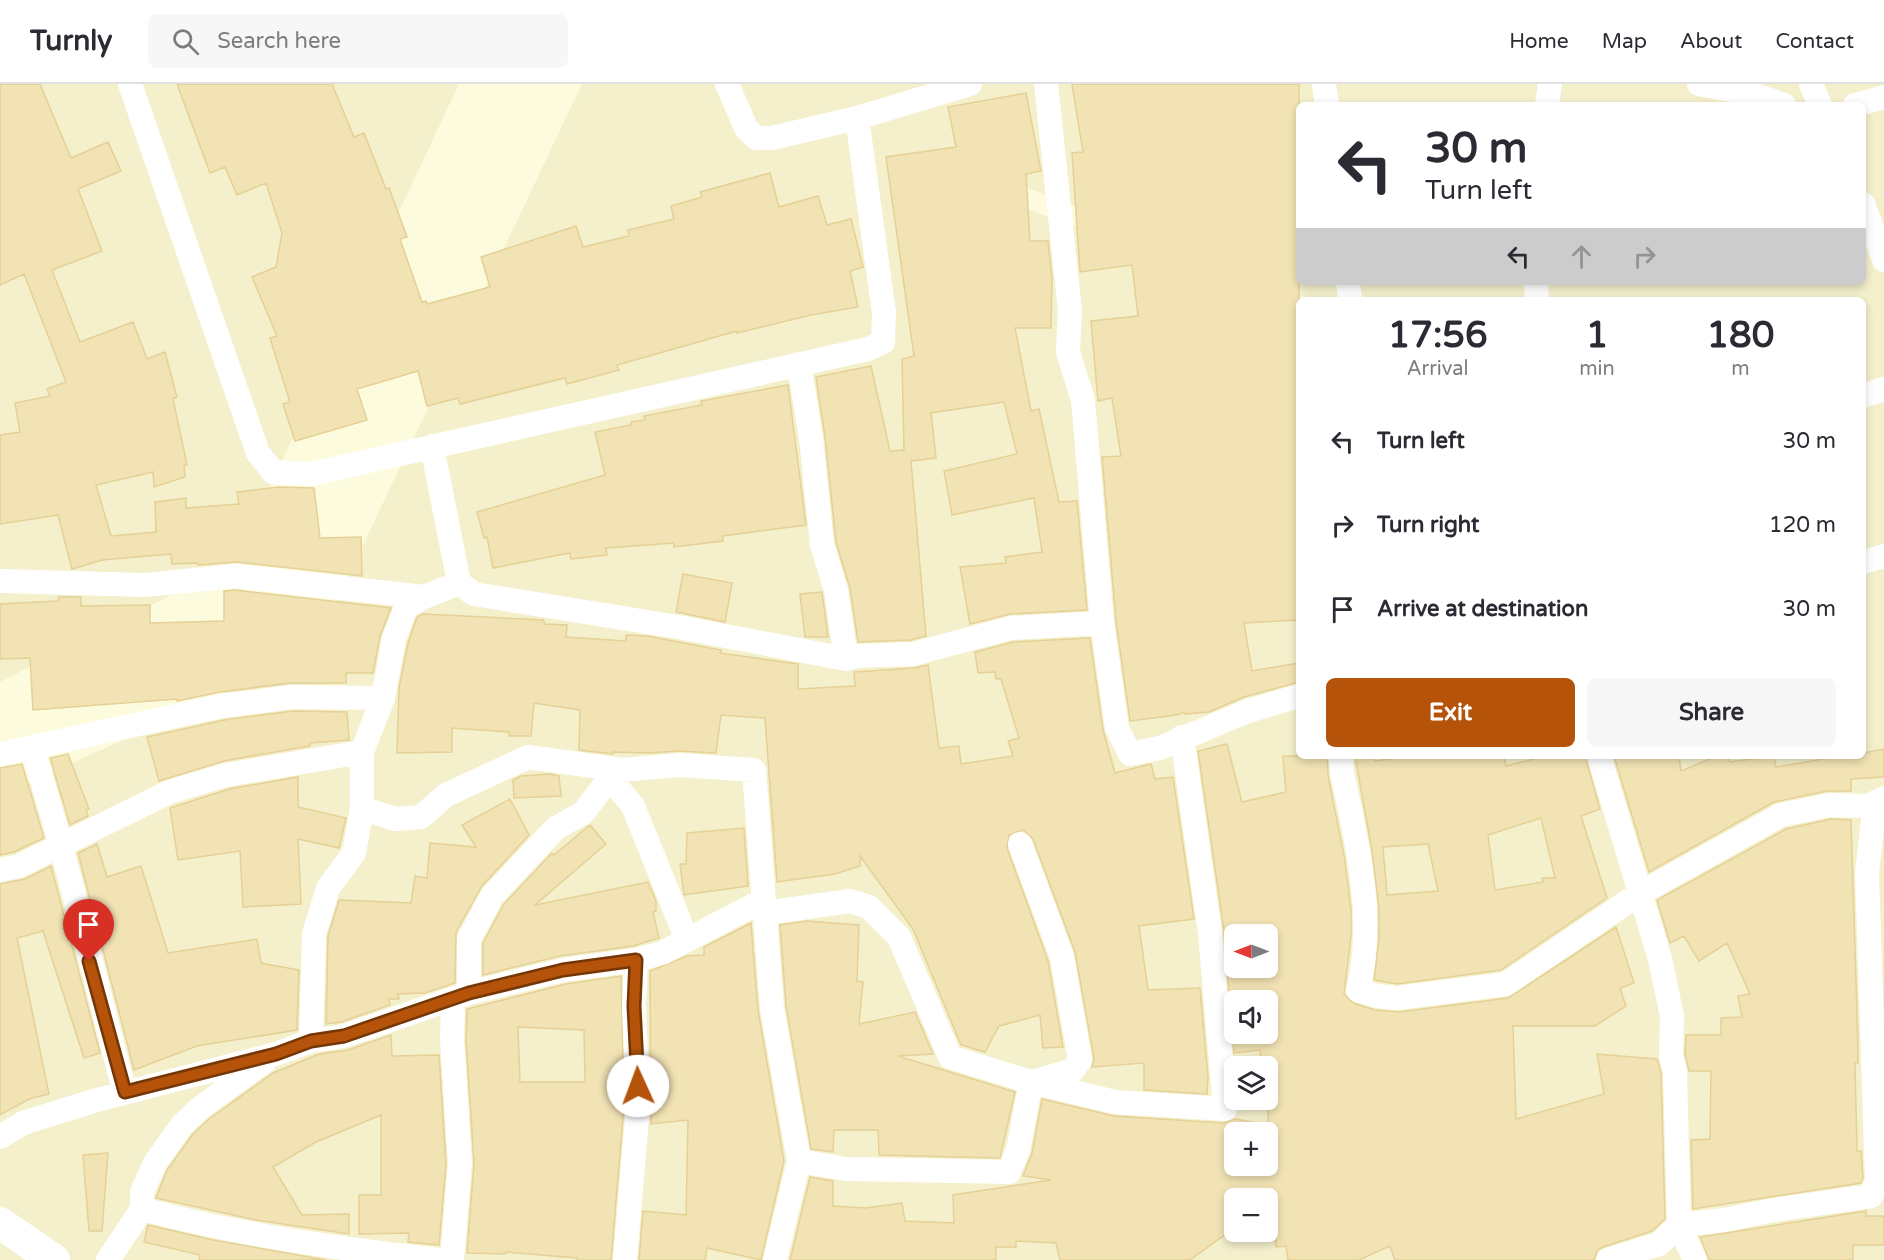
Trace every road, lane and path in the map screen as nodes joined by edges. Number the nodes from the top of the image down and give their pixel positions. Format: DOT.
graph roads {
  1 [pos="130,84"];
  2 [pos="727,84"];
  3 [pos="970,84"];
  4 [pos="1046,84"];
  5 [pos="1324,84"];
  6 [pos="1550,84"];
  7 [pos="1700,84"];
  8 [pos="1811,84"];
  9 [pos="1884,97"];
  10 [pos="1326,102"];
  11 [pos="1547,102"];
  12 [pos="1776,102"];
  13 [pos="1819,102"];
  14 [pos="1866,102"];
  15 [pos="857,118"];
  16 [pos="1866,212"];
  17 [pos="1884,260"];
  18 [pos="799,364"];
  19 [pos="1884,389"];
  20 [pos="1866,395"];
  21 [pos="432,446"];
  22 [pos="1884,556"];
  23 [pos="1866,561"];
  24 [pos="0,581"];
  25 [pos="459,583"];
  26 [pos="424,597"];
  27 [pos="1102,623"];
  28 [pos="846,659"];
  29 [pos="1296,697"];
  30 [pos="383,698"];
  31 [pos="1182,737"];
  32 [pos="32,748"];
  33 [pos="362,752"];
  34 [pos="0,754"];
  35 [pos="1341,759"];
  36 [pos="1600,759"];
  37 [pos="616,774"];
  38 [pos="1879,800"];
  39 [pos="362,808"];
  40 [pos="1020,844"];
  41 [pos="63,845"];
  42 [pos="0,870"];
  43 [pos="1640,894"];
  44 [pos="765,913"];
  45 [pos="687,940"];
  46 [pos="636,960"];
  47 [pos="461,996"];
  48 [pos="311,1041"];
  49 [pos="276,1054"];
  50 [pos="1031,1082"];
  51 [pos="125,1092"];
  52 [pos="0,1137"];
  53 [pos="799,1161"];
  54 [pos="142,1209"];
  55 [pos="0,1223"];
  56 [pos="1678,1225"];
  57 [pos="54,1260"];
  58 [pos="108,1260"];
  59 [pos="441,1260"];
  60 [pos="452,1260"];
  61 [pos="625,1260"];
  62 [pos="775,1260"];
  63 [pos="1608,1260"];
  64 [pos="1695,1260"];
  1 -- 21 [label="street"];
  2 -- 15 [label="street"];
  3 -- 15 [label="street"];
  4 -- 27 [label="street"];
  5 -- 10 [label="street"];
  6 -- 11 [label="street"];
  7 -- 12 [label="street"];
  8 -- 13 [label="street"];
  9 -- 14 [label="street"];
  15 -- 18 [label="street"];
  16 -- 17 [label="street"];
  18 -- 21 [label="street"];
  18 -- 28 [label="street"];
  19 -- 20 [label="street"];
  21 -- 25 [label="street"];
  22 -- 23 [label="street"];
  24 -- 26 [label="street"];
  25 -- 26 [label="street"];
  25 -- 28 [label="street"];
  26 -- 30 [label="street"];
  27 -- 28 [label="street"];
  27 -- 31 [label="street"];
  29 -- 31 [label="street"];
  30 -- 32 [label="street"];
  30 -- 33 [label="street"];
  31 -- 50 [label="street"];
  32 -- 34 [label="street"];
  32 -- 41 [label="street"];
  33 -- 39 [label="street"];
  33 -- 41 [label="street"];
  35 -- 43 [label="street"];
  36 -- 43 [label="street"];
  37 -- 39 [label="street"];
  37 -- 44 [label="street"];
  37 -- 45 [label="street"];
  37 -- 47 [label="street"];
  38 -- 43 [label="street"];
  38 -- 56 [label="street"];
  39 -- 48 [label="street"];
  40 -- 50 [label="street"];
  41 -- 42 [label="street"];
  41 -- 51 [label="street"];
  43 -- 56 [label="street"];
  44 -- 45 [label="street"];
  44 -- 50 [label="street"];
  44 -- 53 [label="street"];
  45 -- 46 [label="street"];
  46 -- 47 [label="street"];
  46 -- 61 [label="street"];
  47 -- 48 [label="street"];
  47 -- 60 [label="street"];
  48 -- 49 [label="street"];
  49 -- 51 [label="street"];
  49 -- 54 [label="street"];
  50 -- 53 [label="street"];
  51 -- 52 [label="street"];
  53 -- 62 [label="street"];
  54 -- 58 [label="street"];
  54 -- 59 [label="street"];
  55 -- 57 [label="street"];
  56 -- 63 [label="street"];
  56 -- 64 [label="street"];
}
